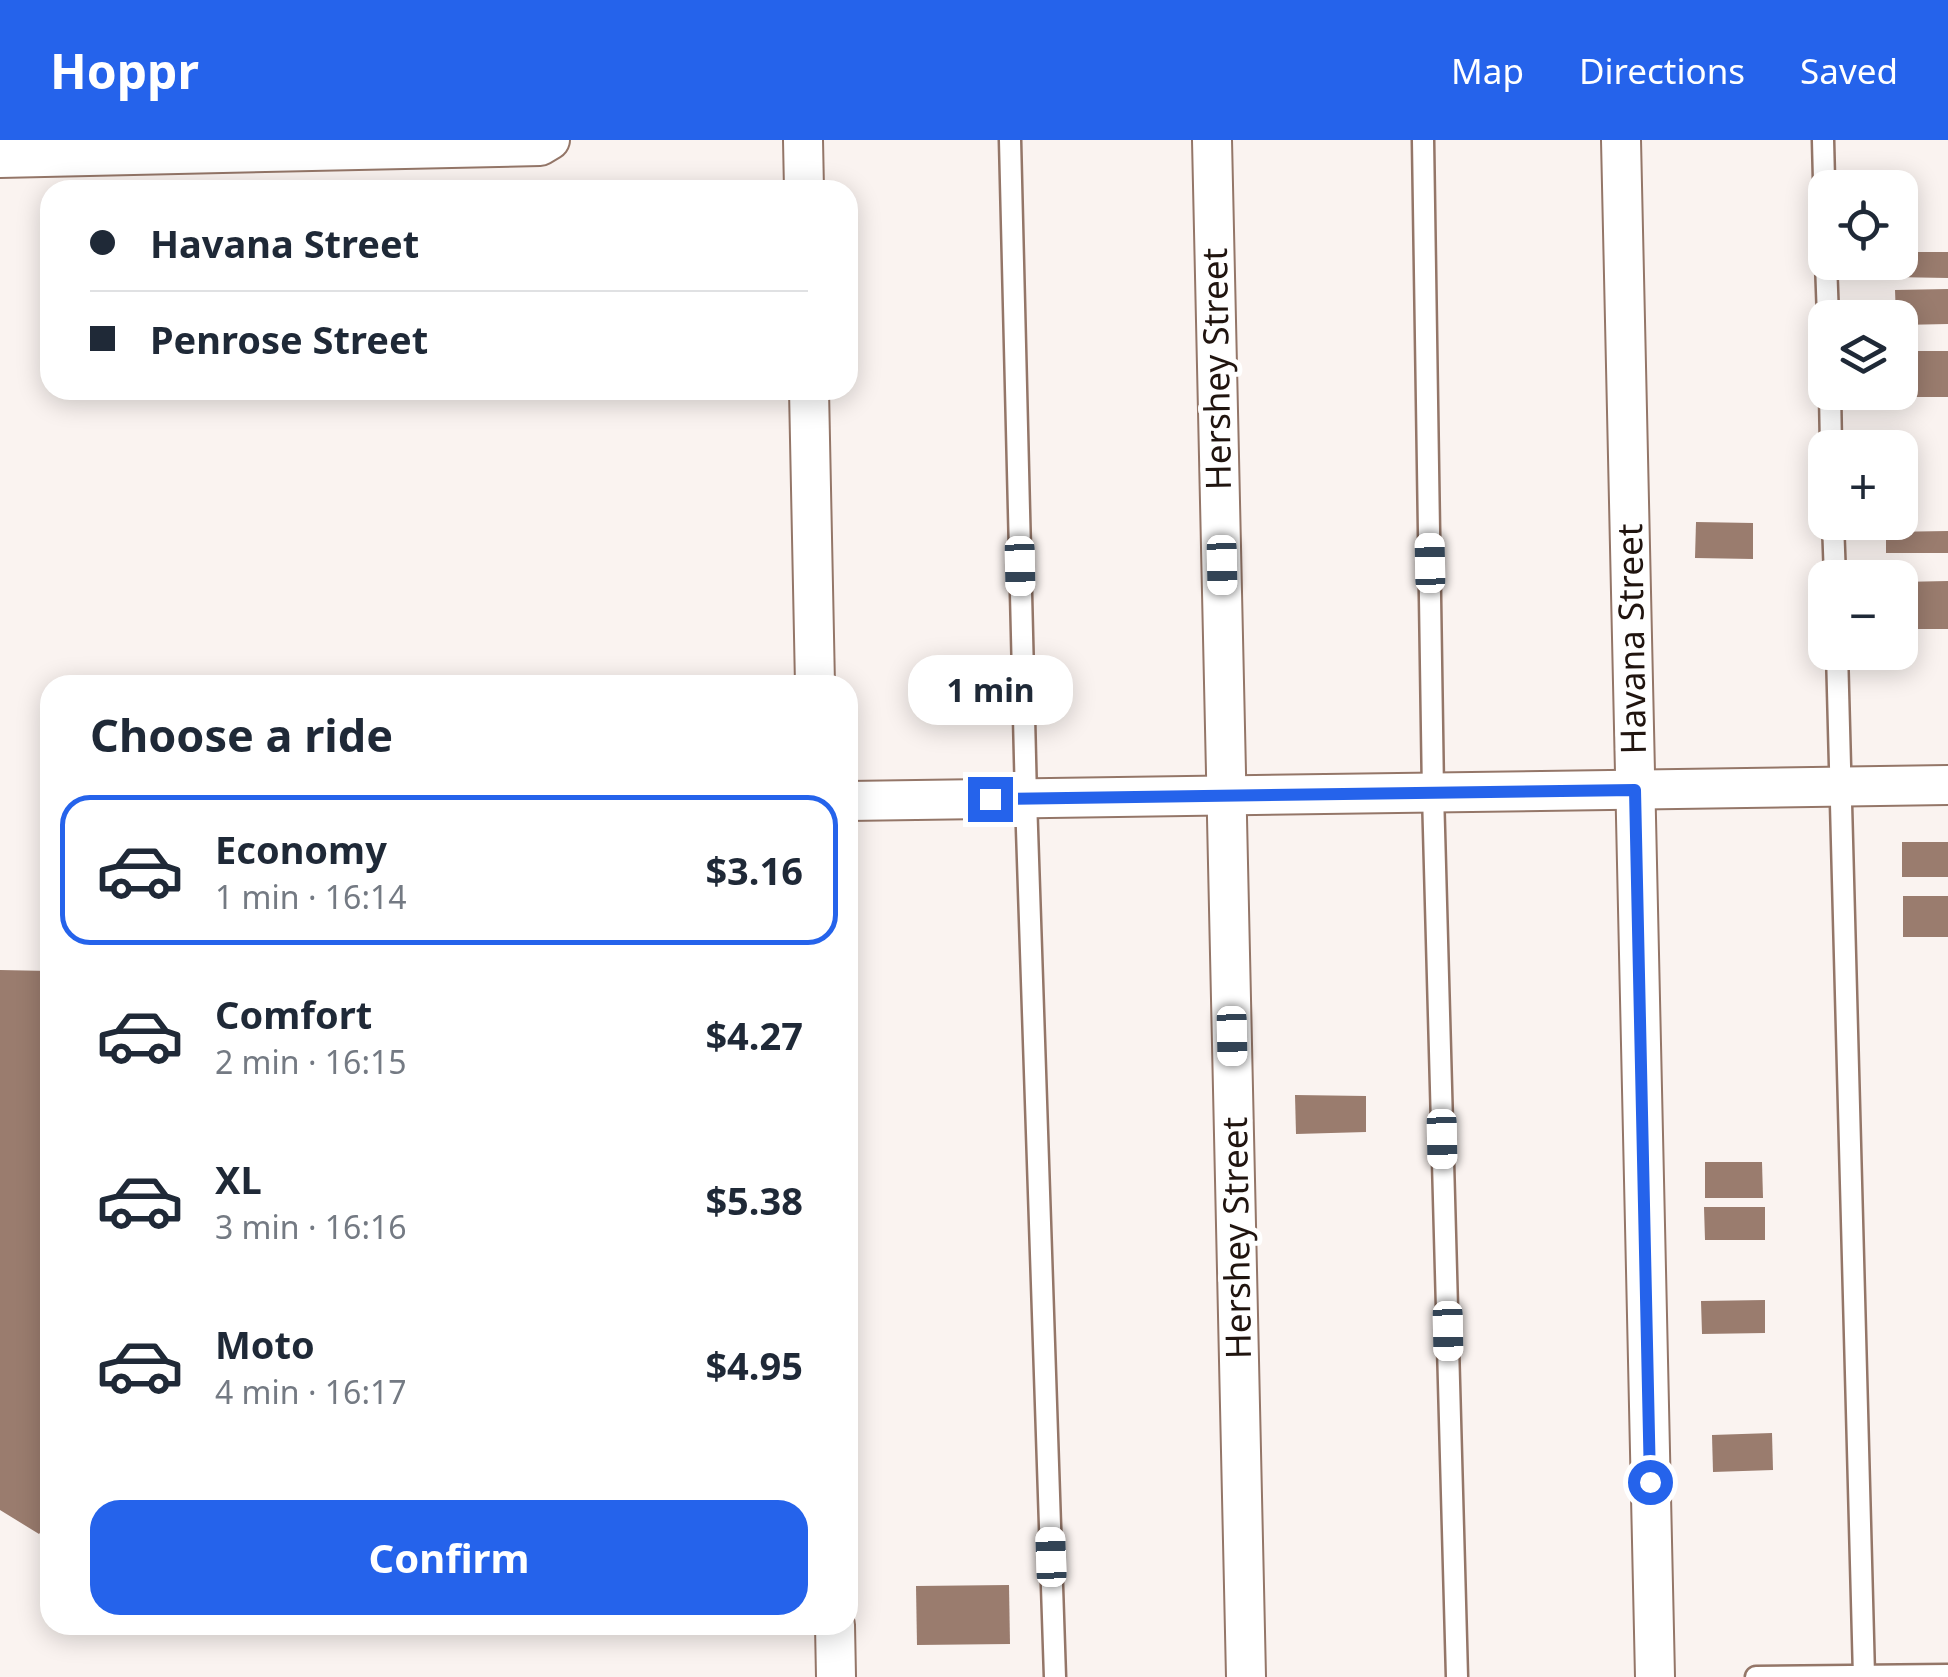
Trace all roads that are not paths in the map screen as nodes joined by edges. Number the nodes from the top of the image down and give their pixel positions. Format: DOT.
graph roads {
  1 [pos="803,140"];
  2 [pos="1010,140"];
  3 [pos="1212,140"];
  4 [pos="1423,140"];
  5 [pos="1621,140"];
  6 [pos="1823,140"];
  7 [pos="545,143"];
  8 [pos="0,158"];
  9 [pos="1824,170"];
  10 [pos="804,180"];
  11 [pos="808,400"];
  12 [pos="1838,670"];
  13 [pos="815,675"];
  14 [pos="1948,785"];
  15 [pos="1841,787"];
  16 [pos="1635,790"];
  17 [pos="1433,793"];
  18 [pos="1227,797"];
  19 [pos="1026,799"];
  20 [pos="858,801"];
  21 [pos="835,1635"];
  22 [pos="1948,1675"];
  23 [pos="1864,1676"];
  24 [pos="836,1677"];
  25 [pos="1055,1677"];
  26 [pos="1246,1677"];
  27 [pos="1456,1677"];
  28 [pos="1654,1677"];
  29 [pos="1756,1677"];
  1 -- 10 [label="street"];
  2 -- 19 [label="lane"];
  3 -- 18 [label="street, Hershey Street"];
  4 -- 17 [label="lane"];
  5 -- 16 [label="street, Havana Street"];
  6 -- 9 [label="lane"];
  7 -- 8 [label="street"];
  11 -- 13 [label="street"];
  12 -- 15 [label="lane"];
  14 -- 15 [label="street"];
  15 -- 16 [label="street"];
  15 -- 23 [label="lane"];
  16 -- 17 [label="street"];
  16 -- 28 [label="street, Havana Street"];
  17 -- 18 [label="street"];
  17 -- 27 [label="lane"];
  18 -- 19 [label="street"];
  18 -- 26 [label="street, Hershey Street"];
  19 -- 20 [label="street"];
  19 -- 25 [label="lane"];
  21 -- 24 [label="street"];
  22 -- 23 [label="lane"];
  23 -- 29 [label="lane"];
}
